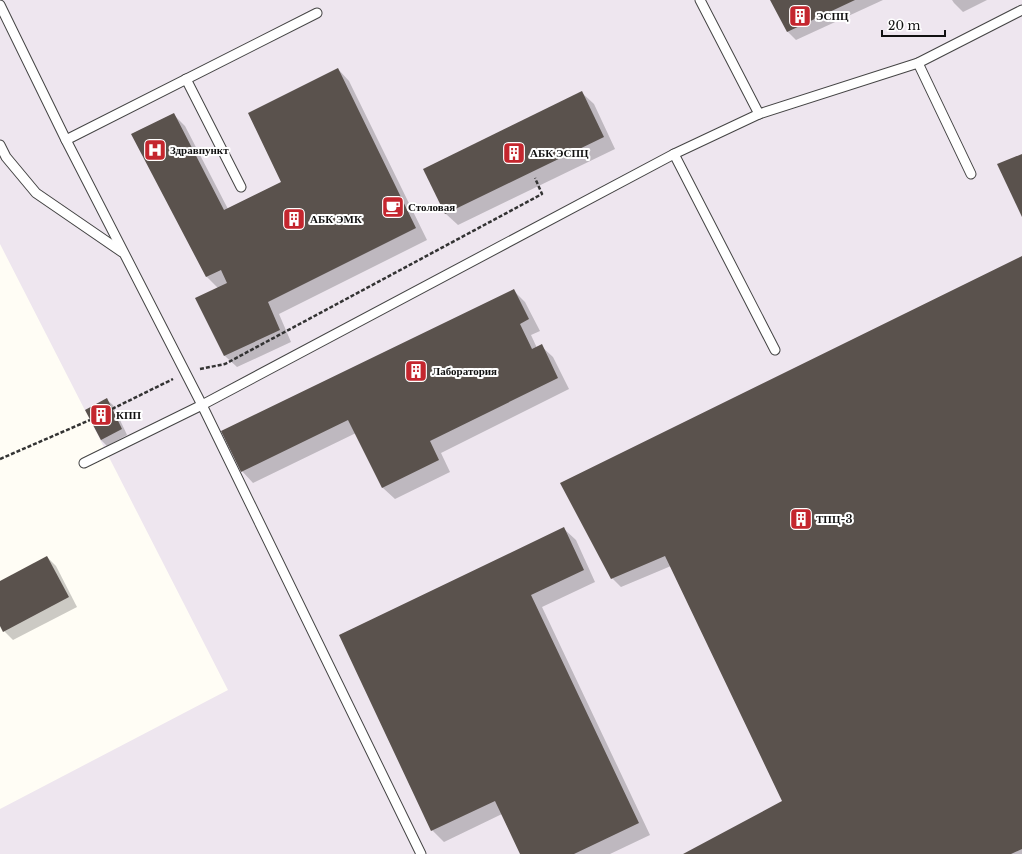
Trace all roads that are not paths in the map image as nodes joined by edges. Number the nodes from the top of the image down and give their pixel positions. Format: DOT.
graph roads {
  1 [pos="700,0"];
  2 [pos="0,5"];
  3 [pos="1022,10"];
  4 [pos="317,13"];
  5 [pos="918,62"];
  6 [pos="186,79"];
  7 [pos="759,114"];
  8 [pos="66,140"];
  9 [pos="0,145"];
  10 [pos="674,154"];
  11 [pos="971,174"];
  12 [pos="241,187"];
  13 [pos="124,253"];
  14 [pos="775,350"];
  15 [pos="202,405"];
  16 [pos="84,463"];
  17 [pos="421,854"];
  1 -- 7 [label="lane"];
  2 -- 8 [label="lane"];
  3 -- 5 [label="lane"];
  4 -- 6 [label="lane"];
  5 -- 7 [label="lane"];
  5 -- 11 [label="lane"];
  6 -- 8 [label="lane"];
  6 -- 12 [label="lane"];
  7 -- 10 [label="lane"];
  8 -- 13 [label="lane"];
  9 -- 13 [label="lane"];
  10 -- 14 [label="lane"];
  10 -- 15 [label="lane"];
  13 -- 15 [label="lane"];
  15 -- 16 [label="lane"];
  15 -- 17 [label="lane"];
}
